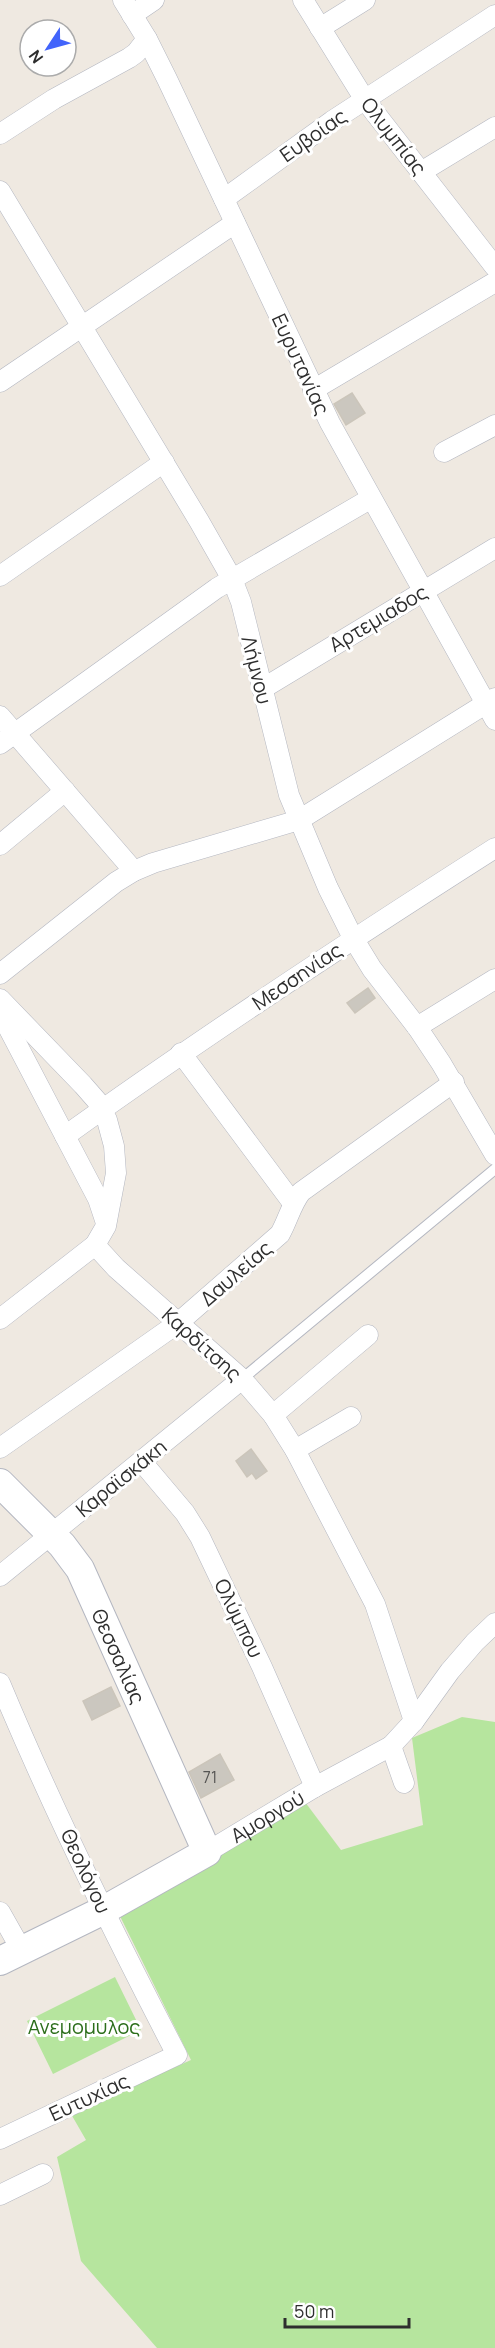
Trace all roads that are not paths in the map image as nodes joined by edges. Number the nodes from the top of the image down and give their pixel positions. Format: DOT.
graph roads {
  1 [pos="154,0"];
  2 [pos="303,0"];
  3 [pos="365,0"];
  4 [pos="127,7"];
  5 [pos="495,15"];
  6 [pos="320,28"];
  7 [pos="147,39"];
  8 [pos="365,100"];
  9 [pos="495,127"];
  10 [pos="0,134"];
  11 [pos="422,172"];
  12 [pos="0,191"];
  13 [pos="224,199"];
  14 [pos="235,224"];
  15 [pos="495,267"];
  16 [pos="495,282"];
  17 [pos="83,327"];
  18 [pos="0,382"];
  19 [pos="313,390"];
  20 [pos="495,425"];
  21 [pos="444,452"];
  22 [pos="164,462"];
  23 [pos="370,499"];
  24 [pos="495,548"];
  25 [pos="0,576"];
  26 [pos="232,579"];
  27 [pos="422,592"];
  28 [pos="262,689"];
  29 [pos="492,707"];
  30 [pos="0,716"];
  31 [pos="7,738"];
  32 [pos="65,791"];
  33 [pos="299,820"];
  34 [pos="0,845"];
  35 [pos="495,848"];
  36 [pos="134,871"];
  37 [pos="353,938"];
  38 [pos="0,974"];
  39 [pos="495,979"];
  40 [pos="0,999"];
  41 [pos="0,1012"];
  42 [pos="417,1027"];
  43 [pos="181,1053"];
  44 [pos="454,1082"];
  45 [pos="102,1109"];
  46 [pos="65,1136"];
  47 [pos="495,1155"];
  48 [pos="495,1169"];
  49 [pos="292,1202"];
  50 [pos="106,1226"];
  51 [pos="95,1245"];
  52 [pos="0,1319"];
  53 [pos="178,1323"];
  54 [pos="368,1335"];
  55 [pos="242,1379"];
  56 [pos="273,1415"];
  57 [pos="351,1417"];
  58 [pos="0,1448"];
  59 [pos="296,1450"];
  60 [pos="142,1462"];
  61 [pos="0,1483"];
  62 [pos="51,1534"];
  63 [pos="0,1576"];
  64 [pos="495,1623"];
  65 [pos="0,1683"];
  66 [pos="414,1721"];
  67 [pos="391,1746"];
  68 [pos="404,1783"];
  69 [pos="315,1787"];
  70 [pos="207,1852"];
  71 [pos="104,1910"];
  72 [pos="0,1912"];
  73 [pos="11,1956"];
  74 [pos="177,2055"];
  75 [pos="0,2139"];
  76 [pos="43,2174"];
  77 [pos="0,2195"];
  1 -- 4 [label="street"];
  2 -- 6 [label="street, Ολυμπίας"];
  3 -- 6 [label="street"];
  4 -- 7 [label="street, Ευρυτανίας"];
  5 -- 8 [label="street, Ευβοίας"];
  6 -- 8 [label="street, Ολυμπίας"];
  7 -- 10 [label="street"];
  7 -- 13 [label="street, Ευρυτανίας"];
  8 -- 11 [label="street, Ολυμπίας"];
  8 -- 13 [label="street, Ευβοίας"];
  9 -- 11 [label="street"];
  11 -- 15 [label="street, Ολυμπίας"];
  12 -- 17 [label="street, Λήμνου"];
  13 -- 14 [label="street, Ευρυτανίας"];
  14 -- 17 [label="street"];
  14 -- 19 [label="street, Ευρυτανίας"];
  16 -- 19 [label="street"];
  17 -- 18 [label="street"];
  17 -- 22 [label="street, Λήμνου"];
  19 -- 23 [label="street, Ευρυτανίας"];
  20 -- 21 [label="street"];
  22 -- 25 [label="street"];
  22 -- 26 [label="street, Λήμνου"];
  23 -- 26 [label="street"];
  23 -- 27 [label="street, Ευρυτανίας"];
  24 -- 27 [label="street, Αρτεμιαδος"];
  26 -- 28 [label="street, Λήμνου"];
  26 -- 31 [label="street"];
  27 -- 28 [label="street, Αρτεμιαδος"];
  27 -- 29 [label="street, Ευρυτανίας"];
  28 -- 33 [label="street, Λήμνου"];
  29 -- 33 [label="street"];
  30 -- 31 [label="street"];
  31 -- 32 [label="street"];
  32 -- 34 [label="street"];
  32 -- 36 [label="street"];
  33 -- 36 [label="street"];
  33 -- 37 [label="street, Λήμνου"];
  35 -- 37 [label="street, Μεσσηνίας"];
  36 -- 38 [label="street"];
  37 -- 42 [label="street, Λήμνου"];
  37 -- 43 [label="street, Μεσσηνίας"];
  39 -- 42 [label="street"];
  40 -- 45 [label="street"];
  41 -- 46 [label="street"];
  42 -- 44 [label="street, Λήμνου"];
  43 -- 45 [label="street, Μεσσηνίας"];
  43 -- 49 [label="street"];
  44 -- 47 [label="street, Λήμνου"];
  44 -- 49 [label="street, Δαυλείας"];
  45 -- 46 [label="street, Μεσσηνίας"];
  45 -- 50 [label="street"];
  46 -- 50 [label="street"];
  48 -- 55 [label="lane"];
  49 -- 53 [label="street, Δαυλείας"];
  50 -- 51 [label="street"];
  51 -- 52 [label="street"];
  51 -- 53 [label="street, Καρδίτσης"];
  53 -- 55 [label="street, Καρδίτσης"];
  53 -- 58 [label="street, Δαυλείας"];
  54 -- 56 [label="street"];
  55 -- 56 [label="street, Καρδίτσης"];
  55 -- 60 [label="street, Καραϊσκάκη"];
  56 -- 59 [label="street, Καρδίτσης"];
  57 -- 59 [label="street"];
  59 -- 66 [label="street, Καρδίτσης"];
  60 -- 62 [label="street, Καραϊσκάκη"];
  60 -- 69 [label="street, Ολύμπου"];
  61 -- 62 [label="street, Θεσσαλίας"];
  62 -- 63 [label="street, Καραϊσκάκη"];
  62 -- 70 [label="street, Θεσσαλίας"];
  64 -- 66 [label="street, Αμοργού"];
  65 -- 71 [label="street, Θεολόγου"];
  66 -- 67 [label="street, Αμοργού"];
  67 -- 68 [label="street"];
  67 -- 69 [label="street, Αμοργού"];
  69 -- 70 [label="street, Αμοργού"];
  70 -- 71 [label="street, Αμοργού"];
  71 -- 73 [label="street, Αμοργού"];
  71 -- 74 [label="street, Θεολόγου"];
  72 -- 73 [label="street"];
  74 -- 75 [label="street, Ευτυχίας"];
  76 -- 77 [label="street"];
}
